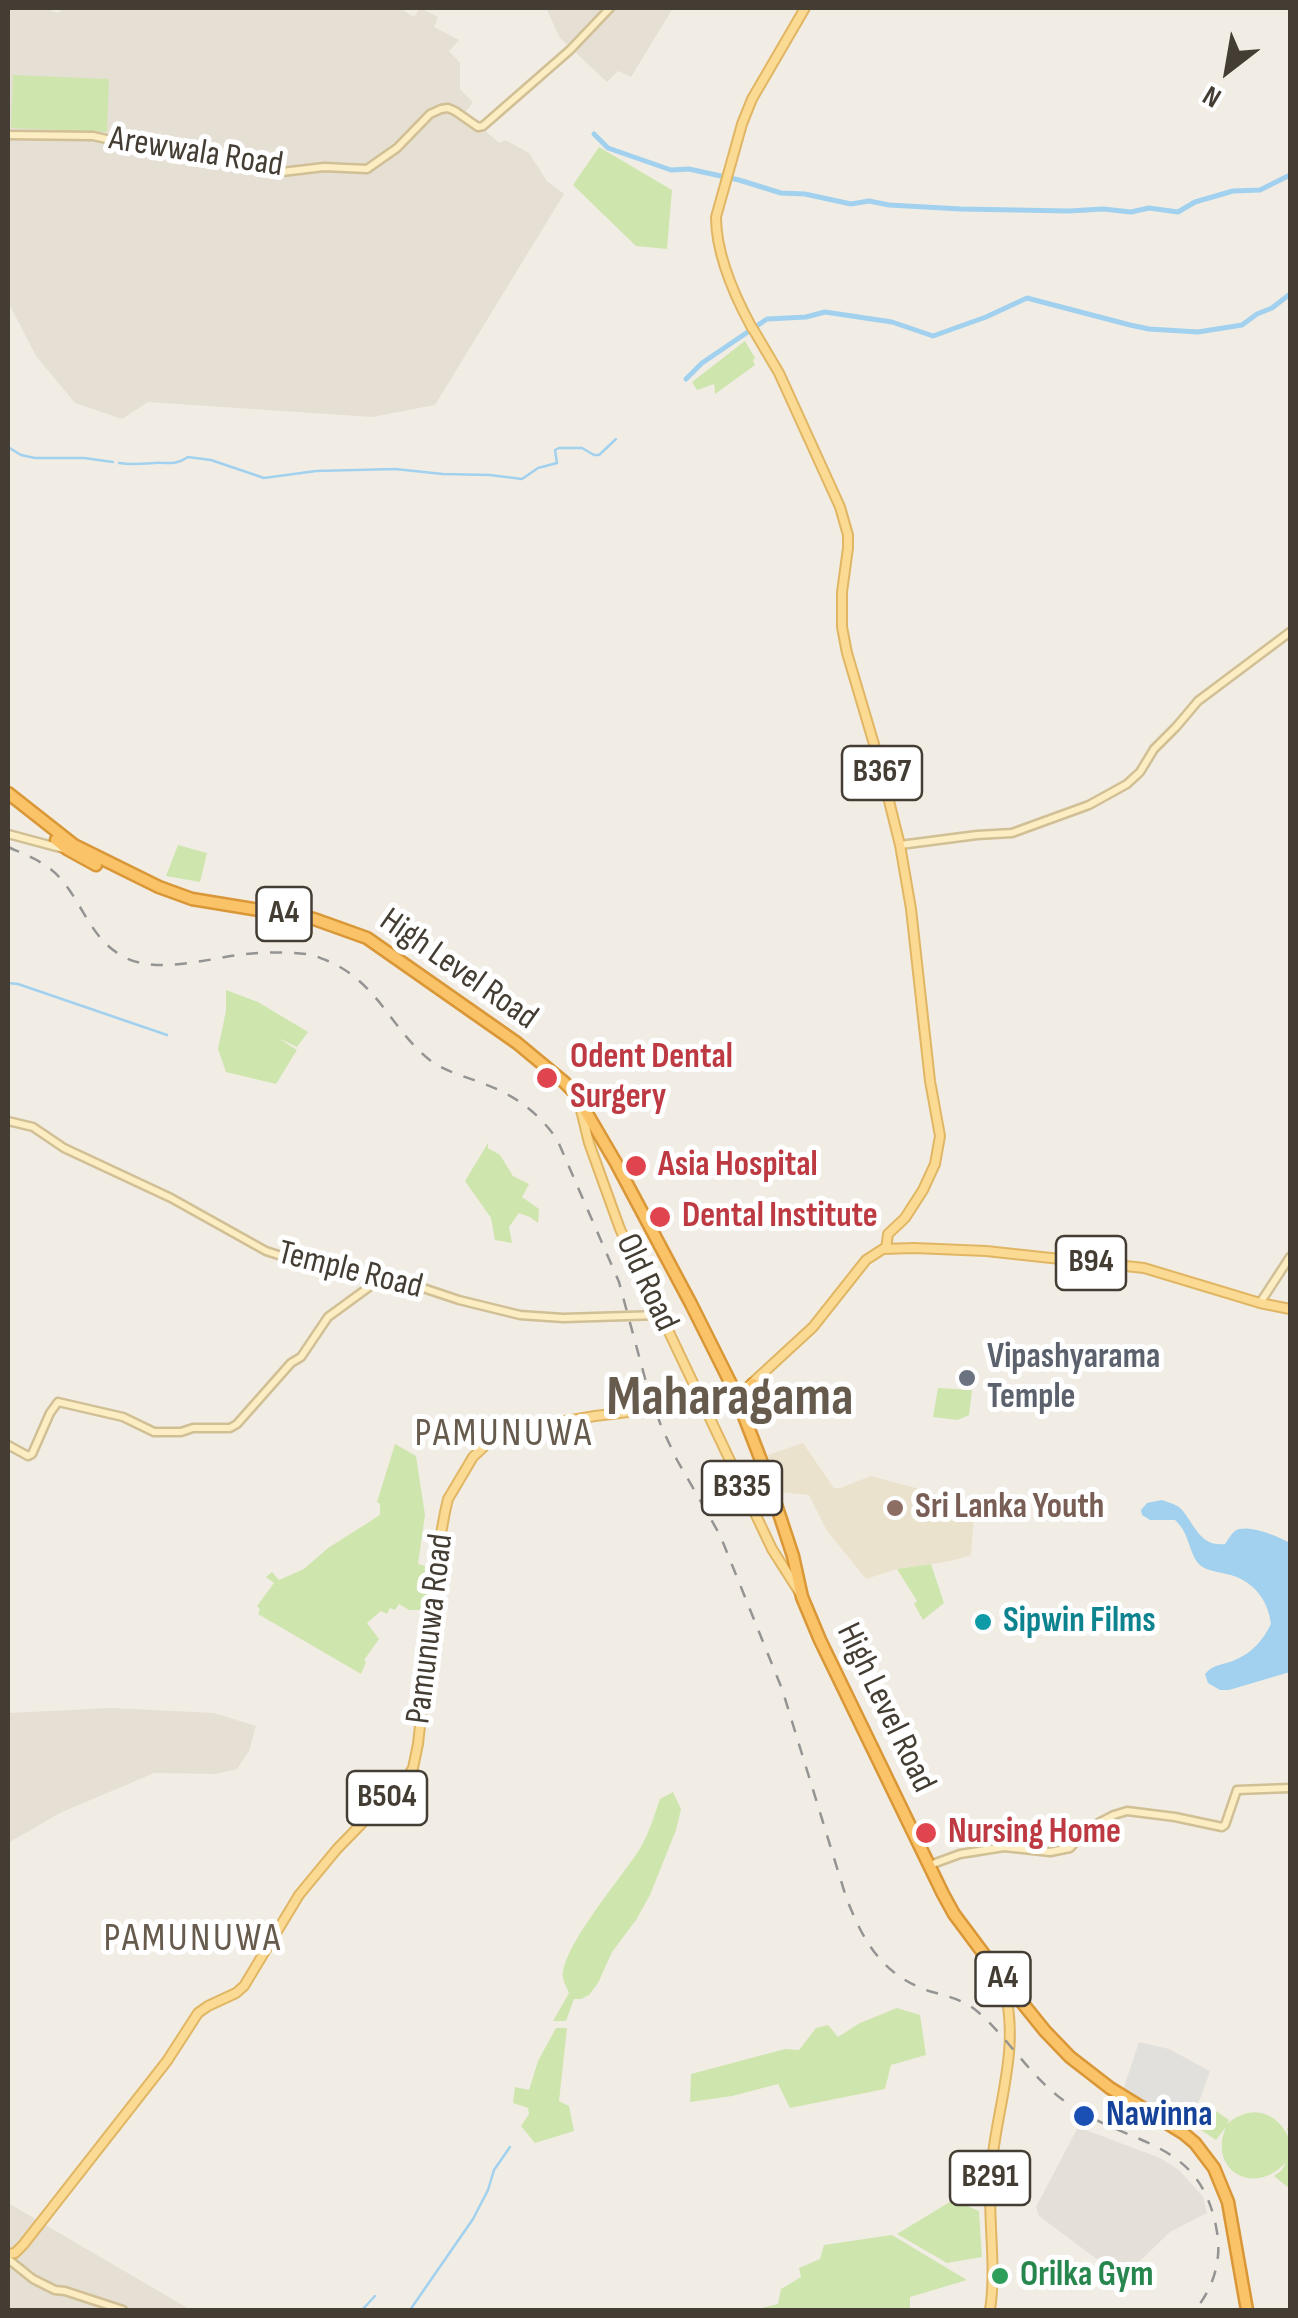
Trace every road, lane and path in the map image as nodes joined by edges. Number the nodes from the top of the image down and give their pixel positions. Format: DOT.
graph roads {
  1 [pos="610,8"];
  2 [pos="805,8"];
  3 [pos="8,135"];
  4 [pos="1290,632"];
  5 [pos="8,797"];
  6 [pos="8,834"];
  7 [pos="900,845"];
  8 [pos="70,847"];
  9 [pos="580,1101"];
  10 [pos="8,1122"];
  11 [pos="601,1138"];
  12 [pos="589,1143"];
  13 [pos="897,1227"];
  14 [pos="886,1248"];
  15 [pos="896,1248"];
  16 [pos="1290,1257"];
  17 [pos="380,1279"];
  18 [pos="1260,1304"];
  19 [pos="1290,1309"];
  20 [pos="660,1316"];
  21 [pos="725,1372"];
  22 [pos="754,1381"];
  23 [pos="735,1393"];
  24 [pos="702,1402"];
  25 [pos="743,1410"];
  26 [pos="8,1445"];
  27 [pos="766,1473"];
  28 [pos="742,1488"];
  29 [pos="802,1597"];
  30 [pos="1290,1788"];
  31 [pos="930,1866"];
  32 [pos="1000,1976"];
  33 [pos="8,2257"];
  34 [pos="123,2310"];
  35 [pos="990,2310"];
  36 [pos="1247,2310"];
  1 -- 3 [label="street, Arewwala Road"];
  2 -- 7 [label="main road, B367"];
  4 -- 7 [label="street"];
  5 -- 8 [label="highway, High Level Road / A4"];
  6 -- 8 [label="street"];
  7 -- 13 [label="main road, B367"];
  8 -- 9 [label="highway, High Level Road / A4"];
  9 -- 11 [label="highway, High Level Road / A4"];
  9 -- 12 [label="main road, Old Road / B335"];
  10 -- 17 [label="street, Temple Road"];
  11 -- 12 [label="main road"];
  11 -- 21 [label="highway, High Level Road / A4"];
  12 -- 20 [label="main road, Old Road / B335"];
  13 -- 14 [label="main road, B367"];
  13 -- 15 [label="main road"];
  14 -- 15 [label="main road, B94"];
  14 -- 22 [label="main road"];
  15 -- 18 [label="main road, B94"];
  16 -- 18 [label="street"];
  17 -- 20 [label="street, Temple Road"];
  17 -- 26 [label="street"];
  18 -- 19 [label="main road, B94"];
  20 -- 24 [label="main road, Old Road / B335"];
  21 -- 22 [label="highway"];
  21 -- 23 [label="highway, High Level Road / A4"];
  22 -- 23 [label="main road"];
  22 -- 25 [label="highway"];
  23 -- 25 [label="highway, High Level Road / A4"];
  24 -- 28 [label="main road, Old Road / B335"];
  24 -- 33 [label="main road, Pamunuwa Road / B504"];
  25 -- 27 [label="highway, High Level Road / A4"];
  27 -- 28 [label="main road"];
  27 -- 29 [label="highway, High Level Road / A4"];
  28 -- 29 [label="main road, Old Road / B335"];
  29 -- 31 [label="highway, High Level Road / A4"];
  30 -- 31 [label="street"];
  31 -- 32 [label="highway, High Level Road / A4"];
  32 -- 35 [label="main road, B291"];
  32 -- 36 [label="highway, High Level Road / A4"];
  33 -- 34 [label="street"];
}
